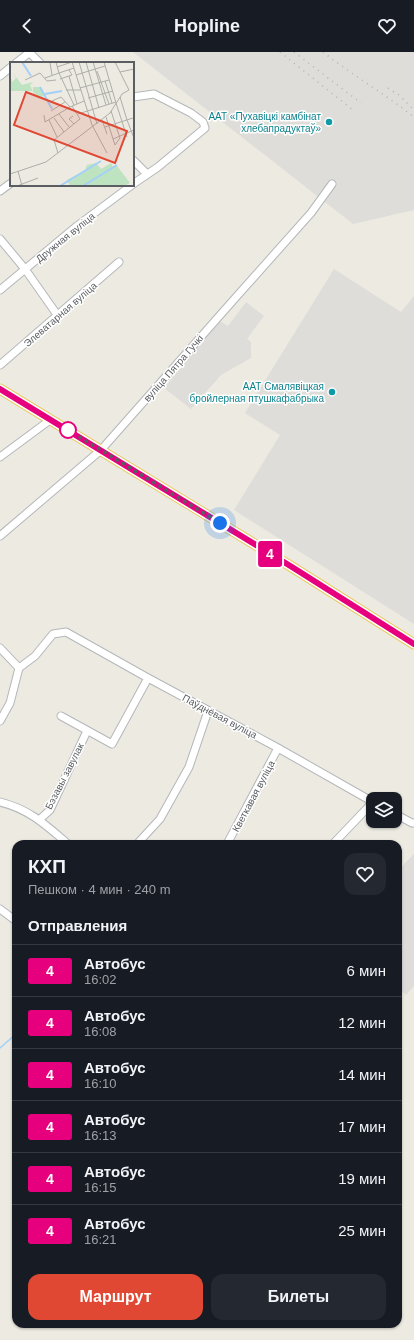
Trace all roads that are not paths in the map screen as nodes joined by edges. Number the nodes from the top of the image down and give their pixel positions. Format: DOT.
graph roads {
  1 [pos="30,52"];
  2 [pos="17,62"];
  3 [pos="39,62"];
  4 [pos="10,68"];
  5 [pos="0,76"];
  6 [pos="134,96"];
  7 [pos="134,161"];
  8 [pos="147,174"];
  9 [pos="10,184"];
  10 [pos="134,184"];
  11 [pos="332,184"];
  12 [pos="132,186"];
  13 [pos="0,191"];
  14 [pos="0,238"];
  15 [pos="119,262"];
  16 [pos="26,269"];
  17 [pos="0,290"];
  18 [pos="58,316"];
  19 [pos="0,365"];
  20 [pos="0,390"];
  21 [pos="50,420"];
  22 [pos="101,450"];
  23 [pos="0,457"];
  24 [pos="0,536"];
  25 [pos="414,644"];
  26 [pos="0,648"];
  27 [pos="19,668"];
  28 [pos="148,678"];
  29 [pos="208,711"];
  30 [pos="62,716"];
  31 [pos="0,721"];
  32 [pos="87,731"];
  33 [pos="278,748"];
  34 [pos="366,798"];
  35 [pos="0,802"];
  36 [pos="366,809"];
  37 [pos="402,818"];
  38 [pos="39,820"];
  39 [pos="414,823"];
  40 [pos="63,840"];
  41 [pos="141,840"];
  42 [pos="229,840"];
  43 [pos="337,840"];
  44 [pos="0,909"];
  45 [pos="12,918"];
  1 -- 2 [label="street"];
  1 -- 3 [label="street"];
  4 -- 5 [label="street"];
  6 -- 8 [label="street, Дружная вуліца"];
  7 -- 8 [label="street"];
  8 -- 10 [label="street, Дружная вуліца"];
  9 -- 13 [label="street"];
  11 -- 22 [label="street, вуліца Пятра Гучкі"];
  12 -- 16 [label="street, Дружная вуліца"];
  14 -- 16 [label="street"];
  15 -- 18 [label="street, Элеватарная вуліца"];
  16 -- 17 [label="street, Дружная вуліца"];
  16 -- 18 [label="street"];
  18 -- 19 [label="street, Элеватарная вуліца"];
  20 -- 21 [label="main road"];
  21 -- 22 [label="main road"];
  21 -- 23 [label="street"];
  22 -- 24 [label="street, вуліца Пятра Гучкі"];
  22 -- 25 [label="main road"];
  26 -- 27 [label="street"];
  27 -- 28 [label="street, Паўднёвая вуліца"];
  27 -- 31 [label="street"];
  28 -- 29 [label="street, Паўднёвая вуліца"];
  28 -- 32 [label="street"];
  29 -- 33 [label="street, Паўднёвая вуліца"];
  29 -- 41 [label="street"];
  30 -- 32 [label="street"];
  32 -- 38 [label="street, Бэзавы завулак"];
  33 -- 34 [label="street, Паўднёвая вуліца"];
  33 -- 42 [label="street, Кветкавая вуліца"];
  35 -- 38 [label="street"];
  36 -- 43 [label="street"];
  37 -- 39 [label="street"];
  38 -- 40 [label="street"];
  44 -- 45 [label="street"];
}
